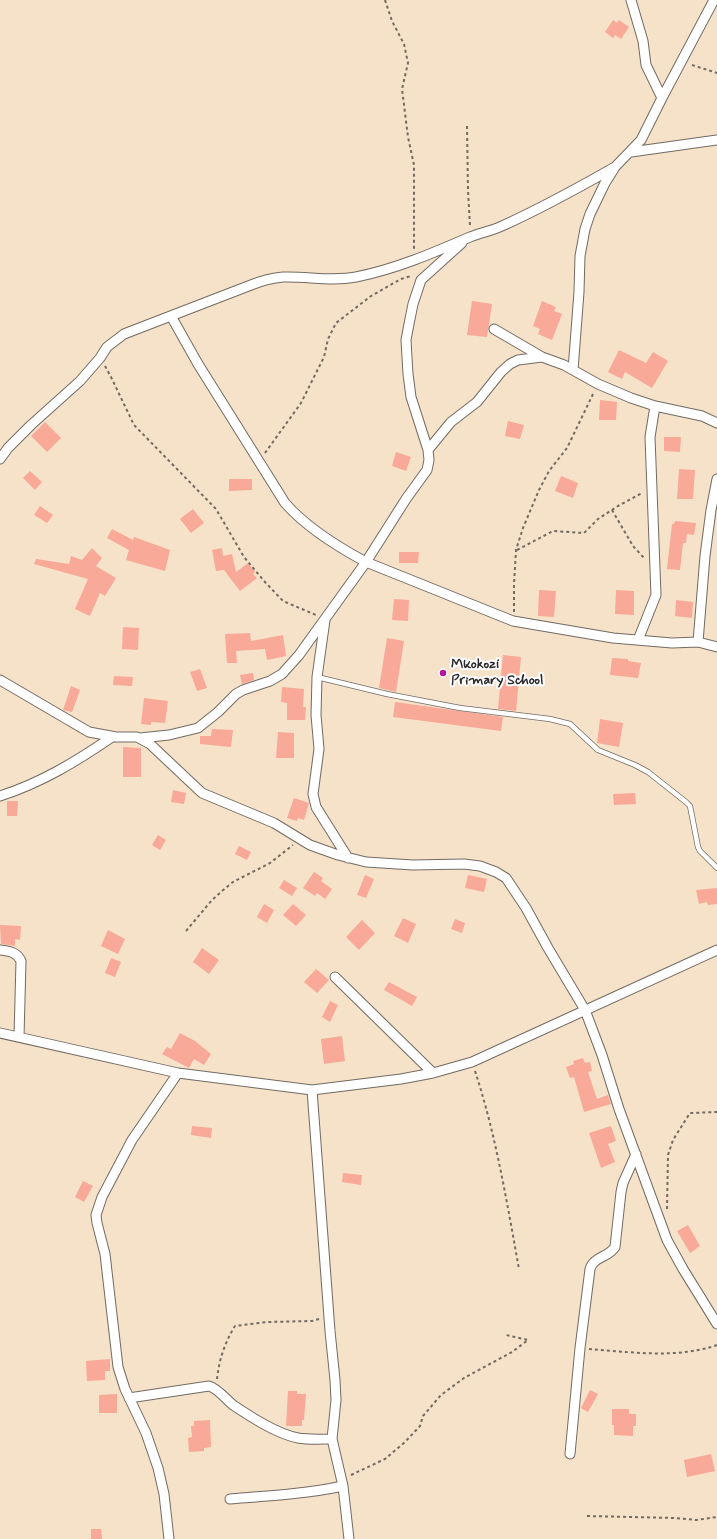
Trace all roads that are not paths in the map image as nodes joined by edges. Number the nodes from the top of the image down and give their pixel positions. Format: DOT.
graph roads {
  1 [pos="631,0"];
  2 [pos="714,0"];
  3 [pos="662,98"];
  4 [pos="717,140"];
  5 [pos="631,152"];
  6 [pos="615,168"];
  7 [pos="468,238"];
  8 [pos="171,316"];
  9 [pos="494,329"];
  10 [pos="542,357"];
  11 [pos="573,370"];
  12 [pos="655,406"];
  13 [pos="717,423"];
  14 [pos="428,450"];
  15 [pos="0,459"];
  16 [pos="717,479"];
  17 [pos="366,562"];
  18 [pos="325,619"];
  19 [pos="638,640"];
  20 [pos="698,642"];
  21 [pos="717,647"];
  22 [pos="317,677"];
  23 [pos="0,680"];
  24 [pos="112,737"];
  25 [pos="140,738"];
  26 [pos="0,796"];
  27 [pos="348,858"];
  28 [pos="717,868"];
  29 [pos="0,950"];
  30 [pos="717,950"];
  31 [pos="335,977"];
  32 [pos="585,1010"];
  33 [pos="0,1033"];
  34 [pos="18,1037"];
  35 [pos="178,1073"];
  36 [pos="432,1073"];
  37 [pos="312,1090"];
  38 [pos="636,1154"];
  39 [pos="717,1324"];
  40 [pos="128,1398"];
  41 [pos="332,1439"];
  42 [pos="570,1454"];
  43 [pos="342,1483"];
  44 [pos="230,1499"];
  45 [pos="349,1538"];
  46 [pos="169,1539"];
  1 -- 3 [label="street"];
  2 -- 3 [label="street"];
  3 -- 5 [label="street"];
  4 -- 5 [label="street"];
  5 -- 6 [label="street"];
  6 -- 7 [label="street"];
  6 -- 11 [label="street"];
  7 -- 8 [label="street"];
  7 -- 14 [label="street"];
  8 -- 15 [label="street"];
  8 -- 17 [label="street"];
  9 -- 10 [label="street"];
  10 -- 11 [label="street"];
  10 -- 14 [label="street"];
  11 -- 12 [label="street"];
  12 -- 13 [label="street"];
  12 -- 19 [label="street"];
  14 -- 17 [label="street"];
  16 -- 20 [label="street"];
  17 -- 18 [label="street"];
  17 -- 19 [label="street"];
  18 -- 22 [label="street"];
  18 -- 25 [label="street"];
  19 -- 20 [label="street"];
  20 -- 21 [label="street"];
  22 -- 27 [label="street"];
  22 -- 28 [label="lane"];
  23 -- 24 [label="street"];
  24 -- 25 [label="street"];
  24 -- 26 [label="street"];
  25 -- 27 [label="street"];
  27 -- 32 [label="street"];
  29 -- 34 [label="street"];
  30 -- 32 [label="street"];
  31 -- 36 [label="street"];
  32 -- 36 [label="street"];
  32 -- 38 [label="street"];
  33 -- 34 [label="street"];
  34 -- 35 [label="street"];
  35 -- 37 [label="street"];
  35 -- 40 [label="street"];
  36 -- 37 [label="street"];
  37 -- 41 [label="street"];
  38 -- 39 [label="street"];
  38 -- 42 [label="street"];
  40 -- 41 [label="street"];
  40 -- 46 [label="street"];
  41 -- 43 [label="street"];
  43 -- 44 [label="street"];
  43 -- 45 [label="street"];
}
